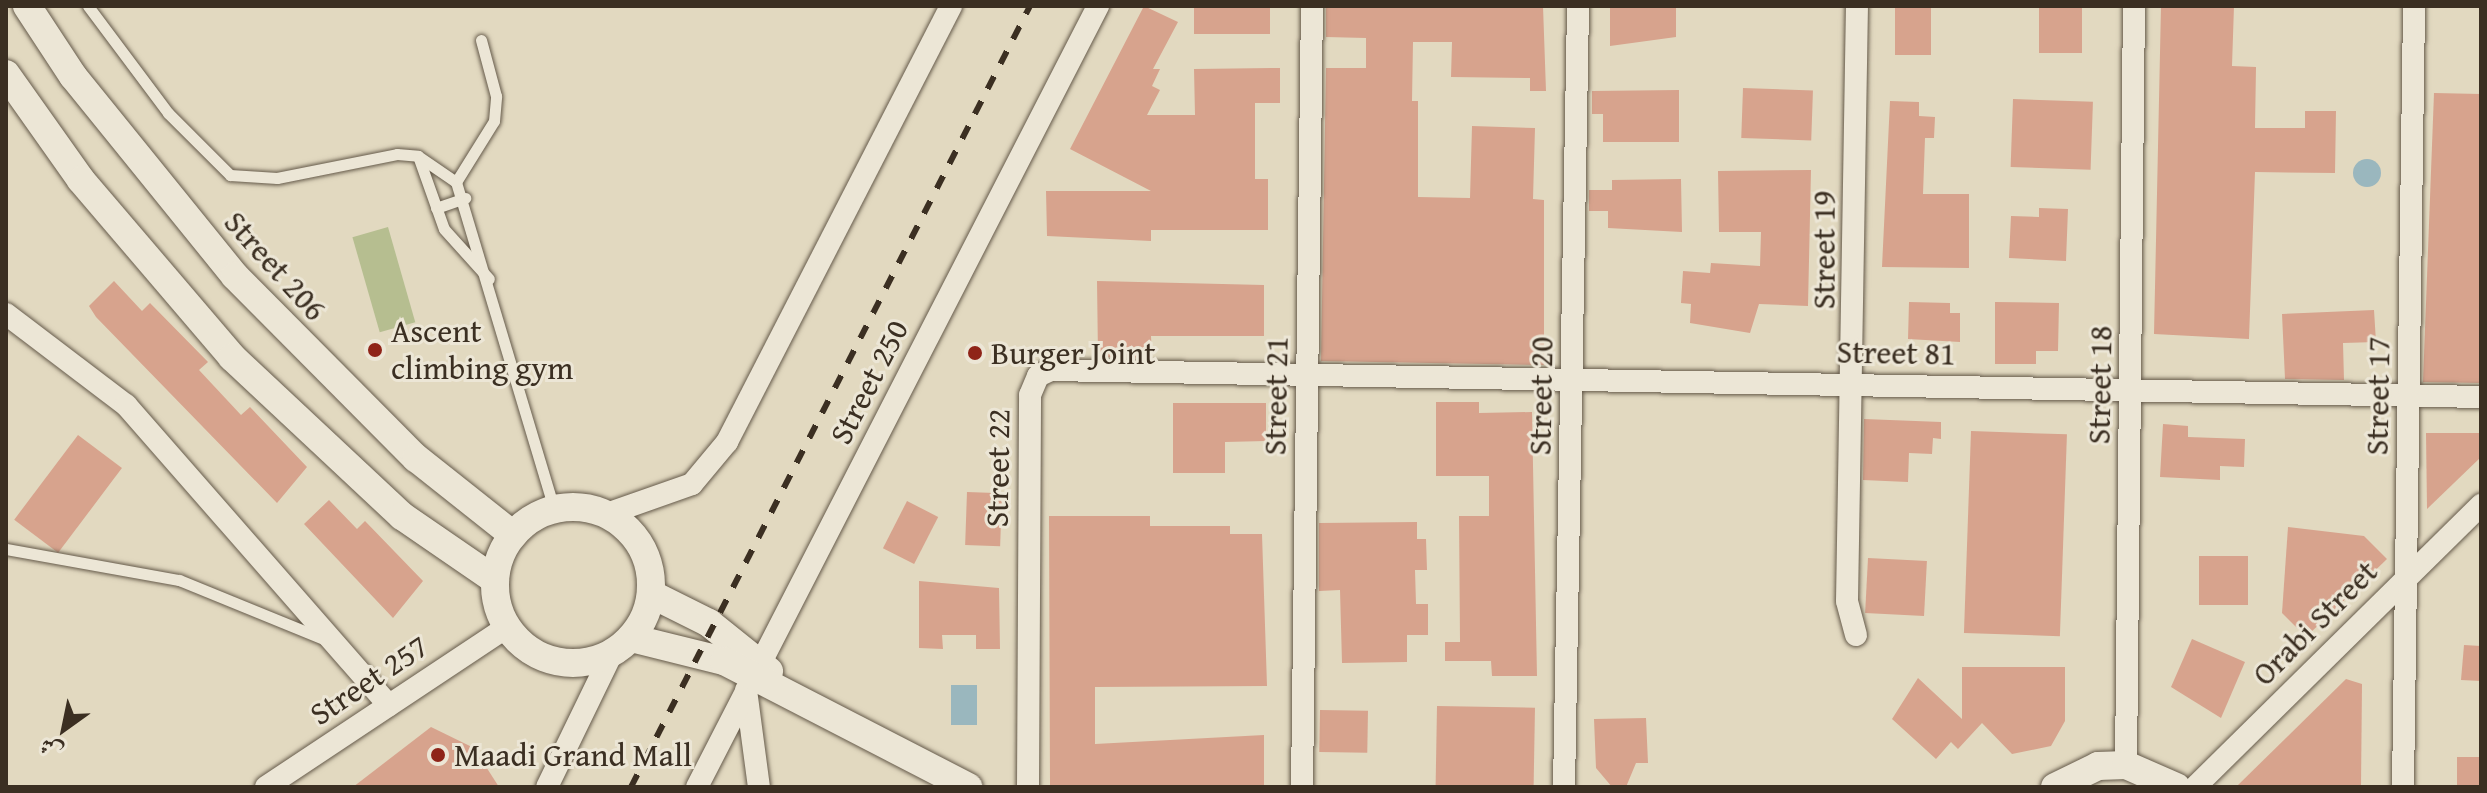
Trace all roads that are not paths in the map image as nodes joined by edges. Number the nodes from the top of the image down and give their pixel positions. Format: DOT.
graph roads {
  1 [pos="27,6"];
  2 [pos="88,6"];
  3 [pos="951,6"];
  4 [pos="1098,6"];
  5 [pos="1312,6"];
  6 [pos="1578,6"];
  7 [pos="1857,6"];
  8 [pos="2134,6"];
  9 [pos="2414,6"];
  10 [pos="481,40"];
  11 [pos="9,86"];
  12 [pos="418,156"];
  13 [pos="456,182"];
  14 [pos="465,198"];
  15 [pos="436,208"];
  16 [pos="490,280"];
  17 [pos="6,314"];
  18 [pos="1309,374"];
  19 [pos="1573,379"];
  20 [pos="1855,384"];
  21 [pos="2132,389"];
  22 [pos="2411,394"];
  23 [pos="2481,397"];
  24 [pos="2481,505"];
  25 [pos="554,509"];
  26 [pos="607,514"];
  27 [pos="513,535"];
  28 [pos="6,549"];
  29 [pos="2407,577"];
  30 [pos="495,580"];
  31 [pos="651,594"];
  32 [pos="507,627"];
  33 [pos="1856,635"];
  34 [pos="338,646"];
  35 [pos="622,646"];
  36 [pos="753,676"];
  37 [pos="389,705"];
  38 [pos="2126,765"];
  39 [pos="266,787"];
  40 [pos="547,787"];
  41 [pos="697,787"];
  42 [pos="759,787"];
  43 [pos="968,787"];
  44 [pos="1028,787"];
  45 [pos="1302,787"];
  46 [pos="1564,787"];
  47 [pos="2055,787"];
  48 [pos="2176,787"];
  49 [pos="2195,787"];
  50 [pos="2403,787"];
  1 -- 27 [label="street, Street 206"];
  2 -- 12 [label="lane"];
  3 -- 26 [label="street"];
  4 -- 36 [label="street, Street 250"];
  5 -- 18 [label="street, Street 21"];
  6 -- 19 [label="street, Street 20"];
  7 -- 20 [label="street, Street 19"];
  8 -- 21 [label="street, Street 18"];
  9 -- 22 [label="street, Street 17"];
  10 -- 13 [label="lane"];
  11 -- 30 [label="street"];
  12 -- 13 [label="lane"];
  12 -- 15 [label="lane"];
  13 -- 14 [label="lane"];
  14 -- 15 [label="lane"];
  14 -- 16 [label="lane"];
  15 -- 16 [label="lane"];
  16 -- 25 [label="lane"];
  17 -- 34 [label="street"];
  18 -- 19 [label="street, Street 81"];
  18 -- 44 [label="street, Street 22"];
  18 -- 45 [label="street, Street 21"];
  19 -- 20 [label="street, Street 81"];
  19 -- 46 [label="street, Street 20"];
  20 -- 21 [label="street, Street 81"];
  20 -- 33 [label="street, Street 19"];
  21 -- 22 [label="street, Street 81"];
  21 -- 38 [label="street, Street 18"];
  22 -- 23 [label="street, Street 81"];
  22 -- 29 [label="street, Street 17"];
  24 -- 29 [label="street, Orabi Street"];
  25 -- 26 [label="street"];
  25 -- 27 [label="street"];
  26 -- 31 [label="street"];
  27 -- 30 [label="street"];
  28 -- 34 [label="lane"];
  29 -- 49 [label="street, Orabi Street"];
  29 -- 50 [label="street, Street 17"];
  30 -- 32 [label="street"];
  31 -- 35 [label="street"];
  31 -- 36 [label="street"];
  32 -- 35 [label="street"];
  32 -- 37 [label="street, Street 257"];
  34 -- 37 [label="street"];
  35 -- 36 [label="street"];
  35 -- 40 [label="street"];
  36 -- 41 [label="street, Street 250"];
  36 -- 42 [label="street"];
  36 -- 43 [label="street"];
  37 -- 39 [label="street, Street 257"];
  38 -- 47 [label="street"];
  38 -- 48 [label="street"];
}
